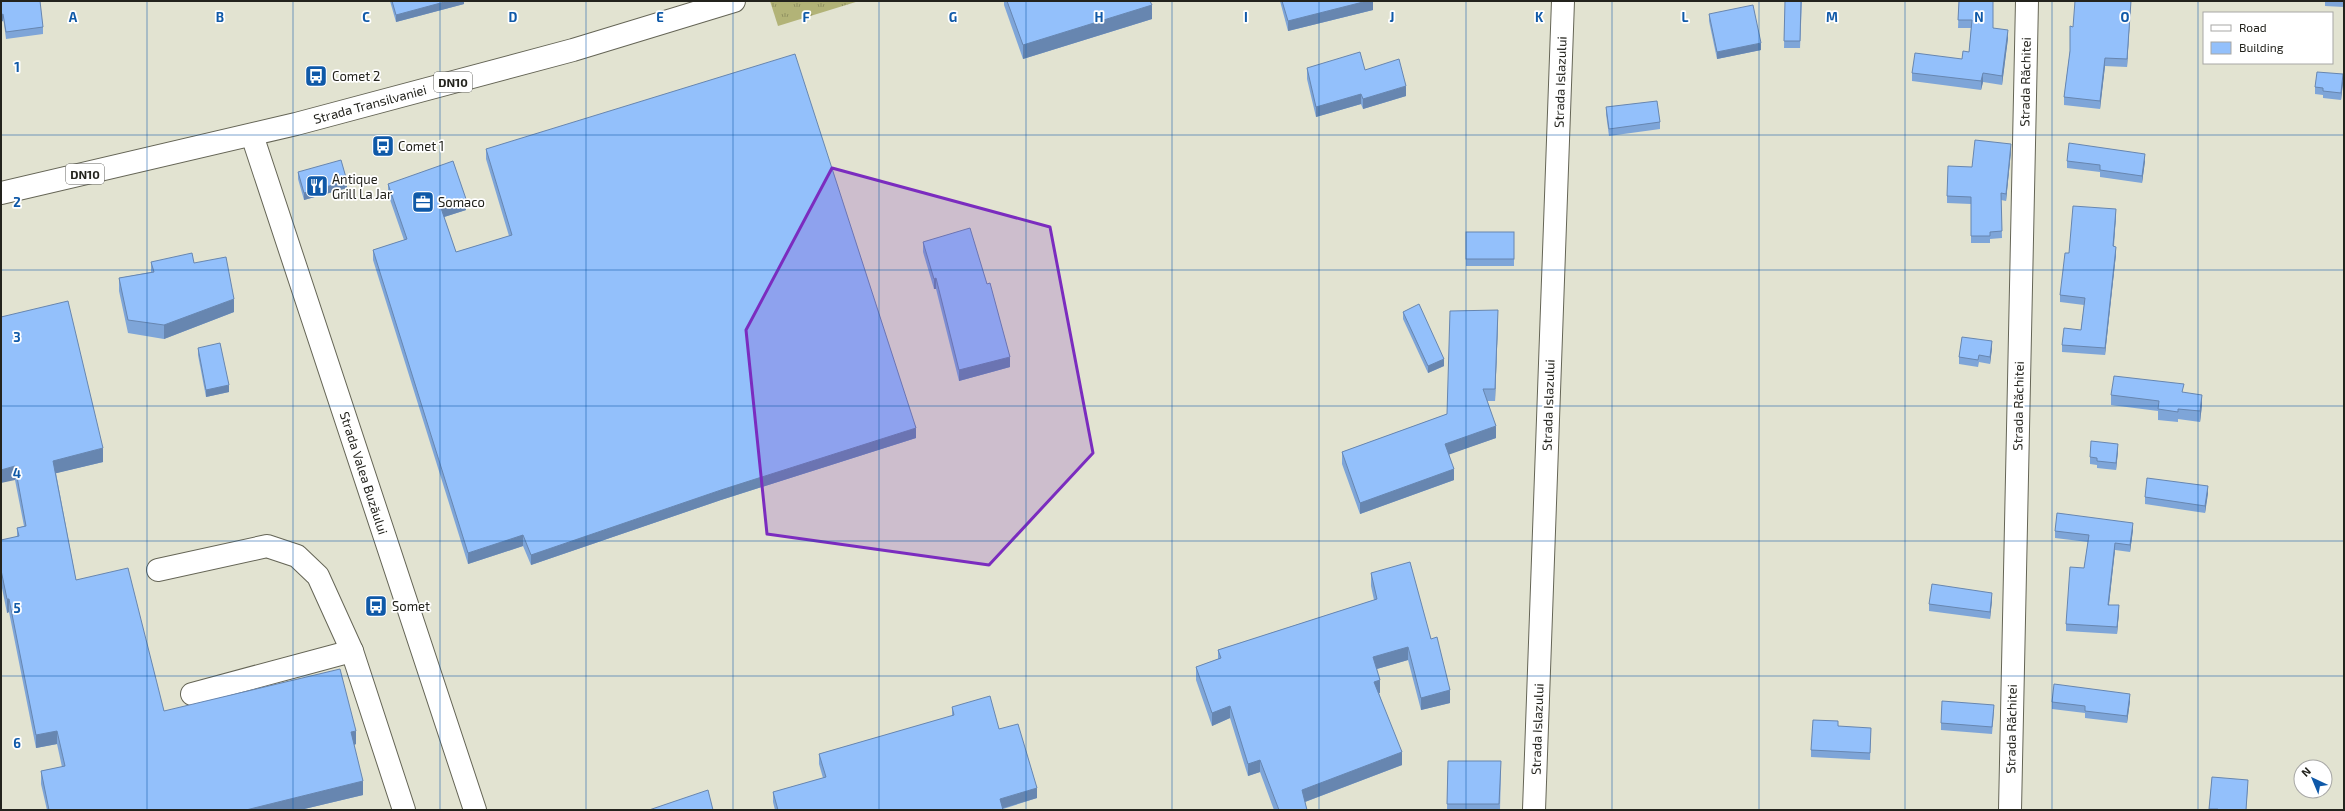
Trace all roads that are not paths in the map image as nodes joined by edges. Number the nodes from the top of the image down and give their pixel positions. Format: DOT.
graph roads {
  1 [pos="734,1"];
  2 [pos="1563,1"];
  3 [pos="2027,1"];
  4 [pos="252,135"];
  5 [pos="1,193"];
  6 [pos="158,570"];
  7 [pos="352,651"];
  8 [pos="192,694"];
  9 [pos="404,810"];
  10 [pos="475,810"];
  11 [pos="1534,810"];
  12 [pos="2010,810"];
  1 -- 4 [label="street, Strada Transilvaniei / DN10"];
  2 -- 11 [label="street, Strada Islazului"];
  3 -- 12 [label="street, Strada Răchitei"];
  4 -- 5 [label="street, Strada Transilvaniei / DN10"];
  4 -- 10 [label="street, Strada Valea Buzăului"];
  6 -- 7 [label="street"];
  7 -- 8 [label="street"];
  7 -- 9 [label="street"];
}
